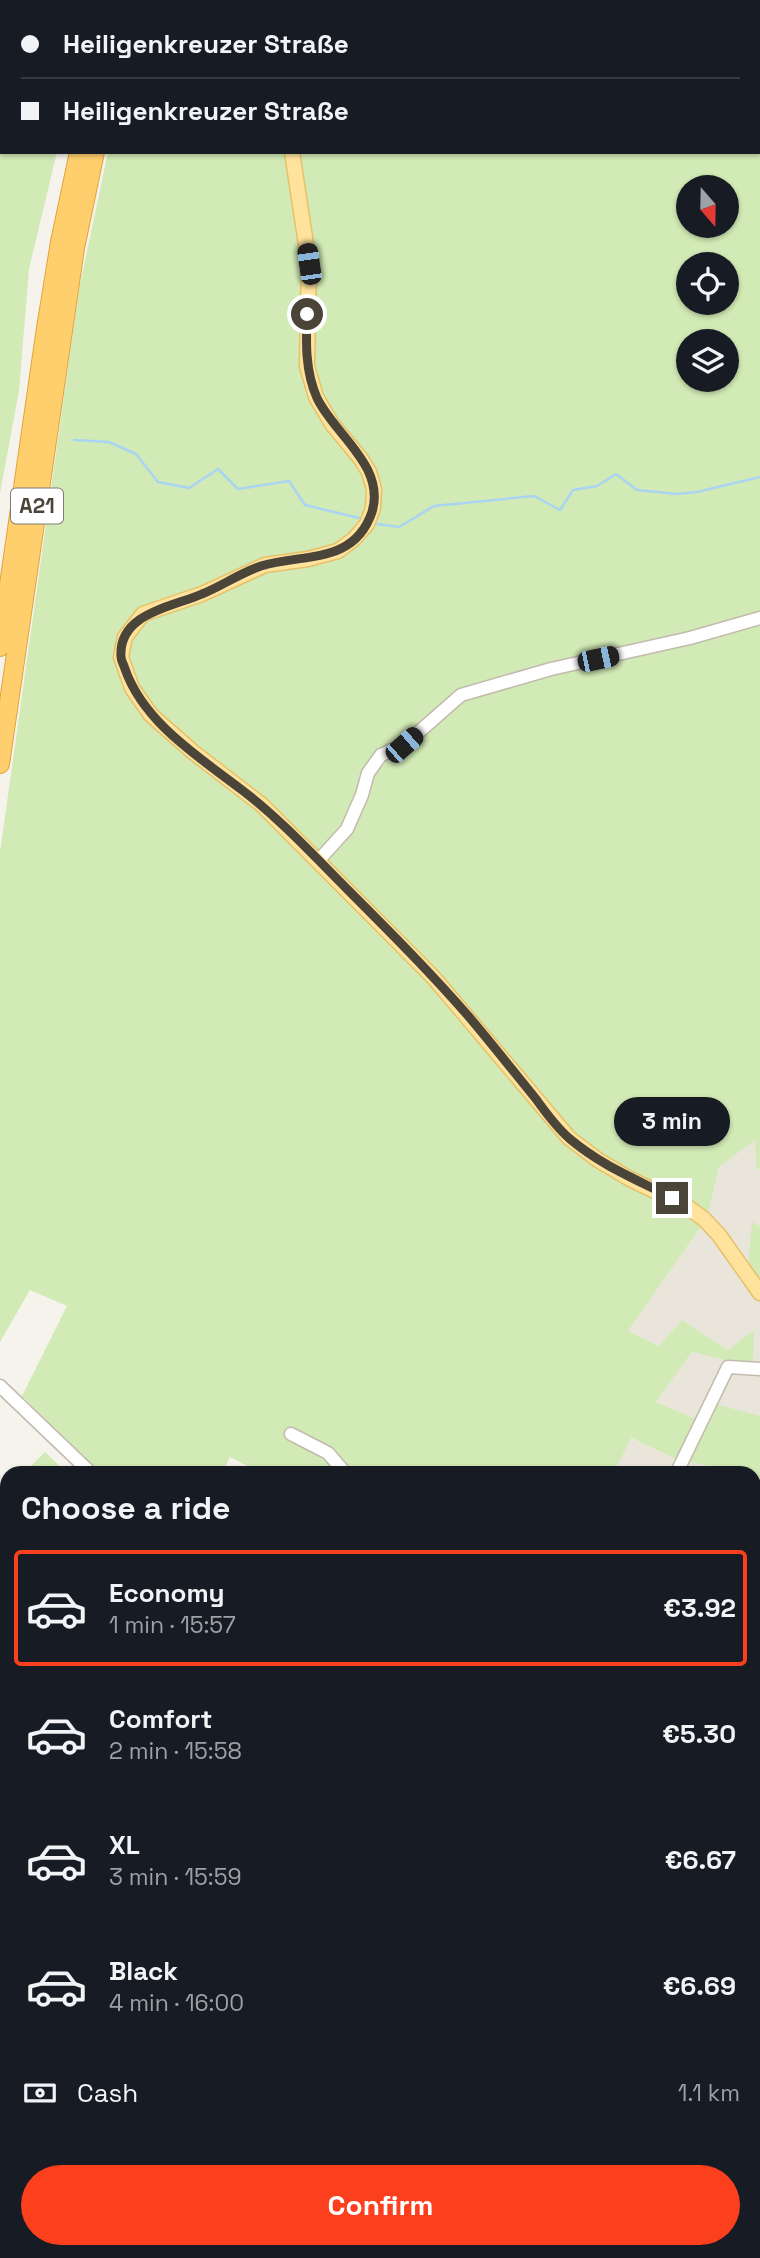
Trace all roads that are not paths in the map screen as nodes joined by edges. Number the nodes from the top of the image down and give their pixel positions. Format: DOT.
graph roads {
  1 [pos="79,154"];
  2 [pos="96,154"];
  3 [pos="292,154"];
  4 [pos="760,618"];
  5 [pos="0,647"];
  6 [pos="0,764"];
  7 [pos="318,861"];
  8 [pos="760,1293"];
  9 [pos="760,1369"];
  10 [pos="0,1386"];
  11 [pos="291,1434"];
  12 [pos="84,1466"];
  13 [pos="339,1466"];
  14 [pos="680,1466"];
  1 -- 5 [label="highway, A21"];
  2 -- 6 [label="highway, A21"];
  3 -- 7 [label="main road"];
  4 -- 7 [label="street"];
  7 -- 8 [label="main road"];
  9 -- 14 [label="street"];
  10 -- 12 [label="street"];
  11 -- 13 [label="street"];
}
